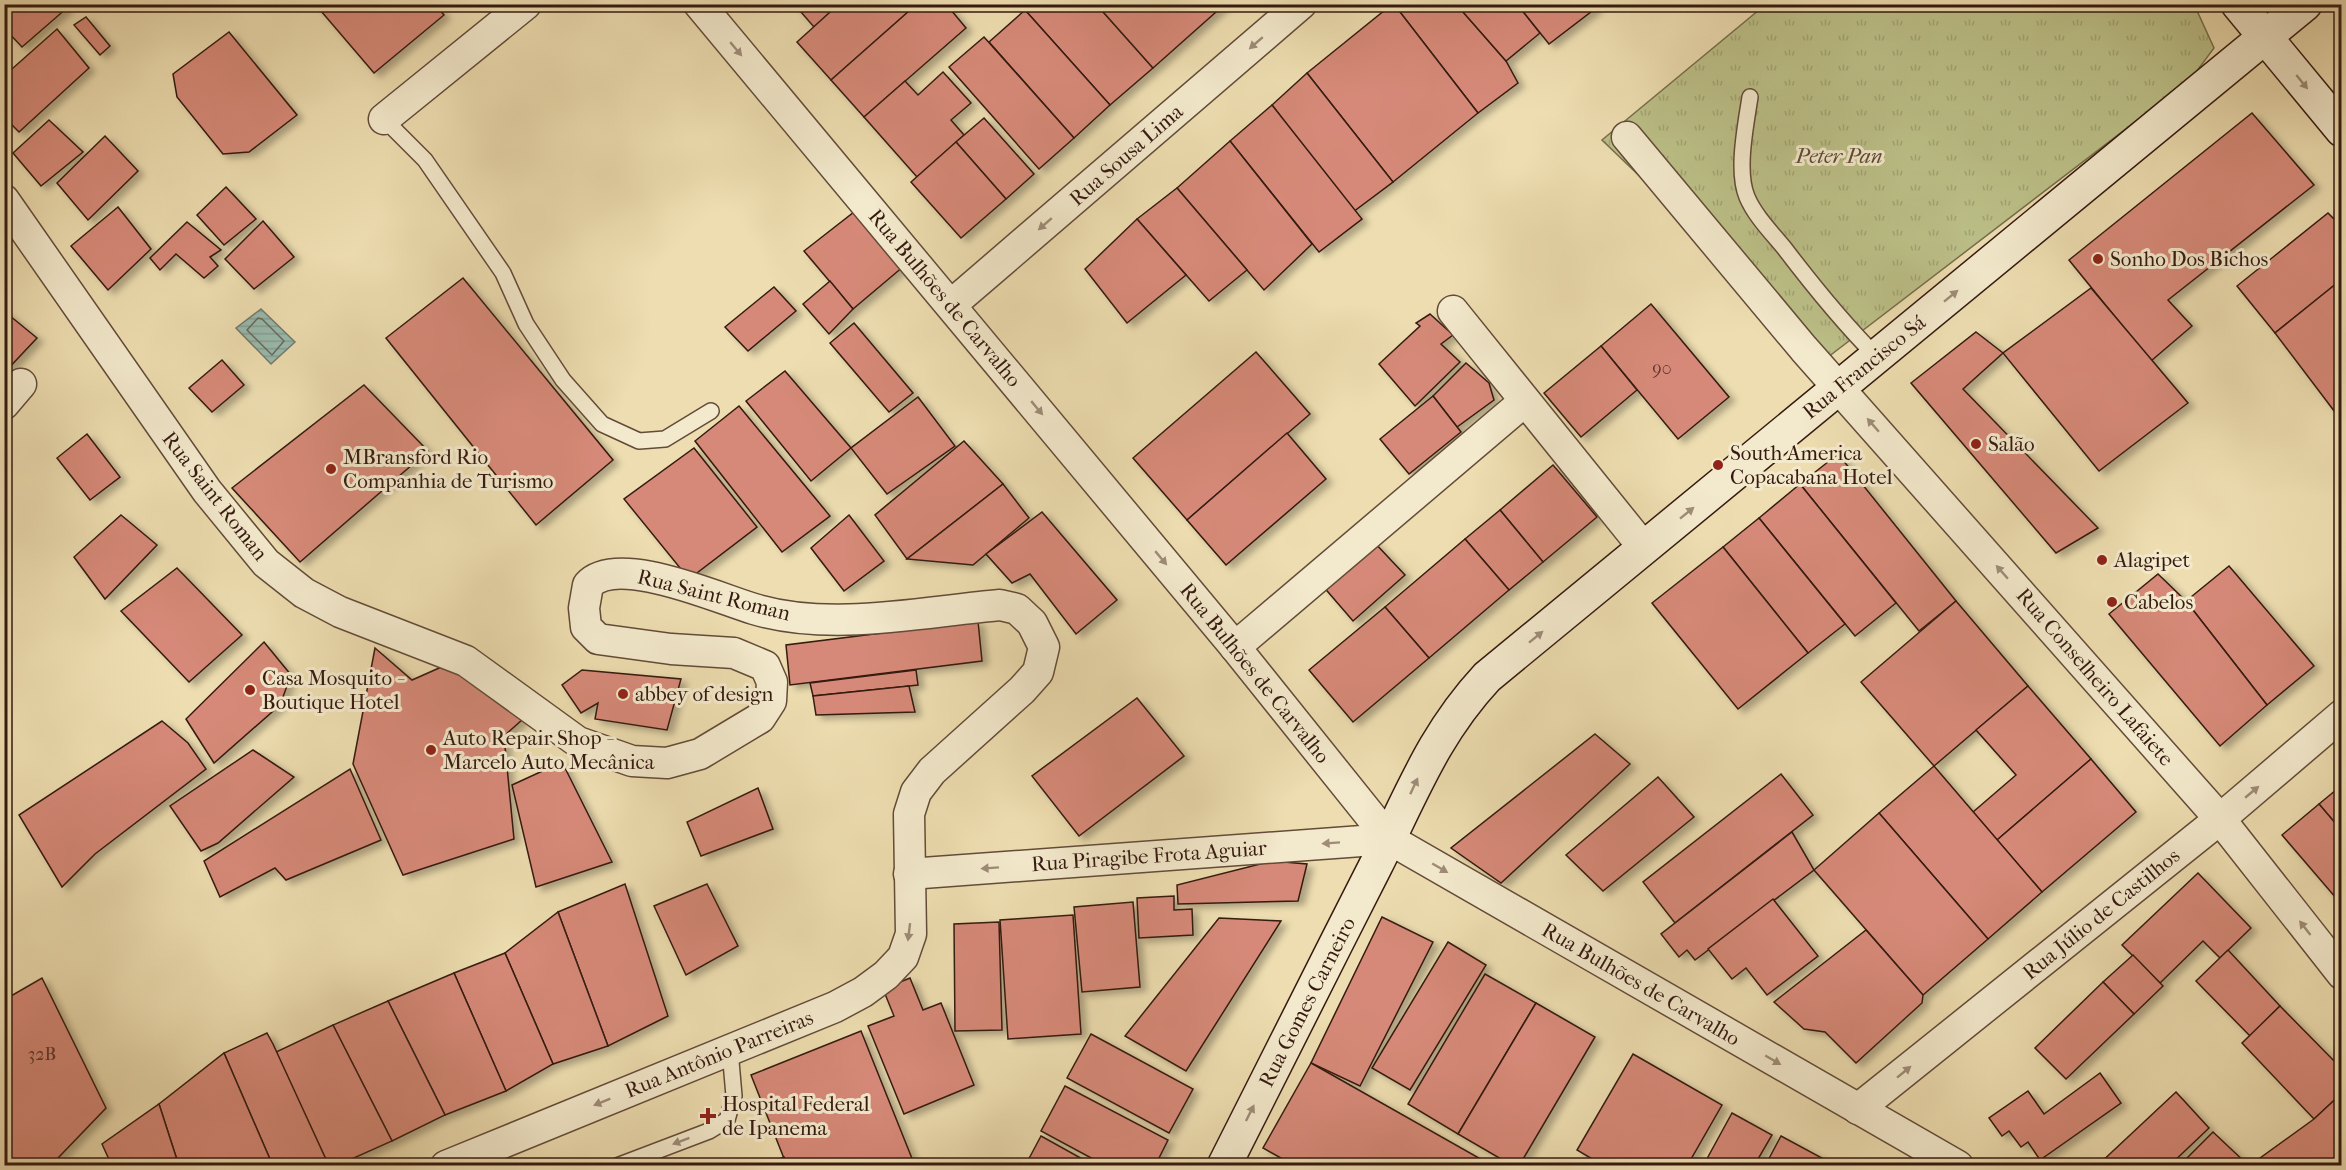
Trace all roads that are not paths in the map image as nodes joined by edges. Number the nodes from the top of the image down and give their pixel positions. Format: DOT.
graph roads {
  1 [pos="526,4"];
  2 [pos="699,4"];
  3 [pos="1301,4"];
  4 [pos="2238,4"];
  5 [pos="2305,4"];
  6 [pos="2265,37"];
  7 [pos="1750,97"];
  8 [pos="384,119"];
  9 [pos="2342,130"];
  10 [pos="1627,137"];
  11 [pos="4,200"];
  12 [pos="951,304"];
  13 [pos="1453,311"];
  14 [pos="1877,357"];
  15 [pos="1840,387"];
  16 [pos="1525,401"];
  17 [pos="711,411"];
  18 [pos="1644,548"];
  19 [pos="1235,647"];
  20 [pos="2342,715"];
  21 [pos="2220,819"];
  22 [pos="1389,839"];
  23 [pos="909,874"];
  24 [pos="2342,974"];
  25 [pos="730,1050"];
  26 [pos="1858,1109"];
  27 [pos="456,1164"];
  28 [pos="617,1166"];
  29 [pos="1224,1166"];
  30 [pos="1958,1166"];
  1 -- 8 [label="street"];
  2 -- 12 [label="street, Rua Bulhões de Carvalho, one-way"];
  3 -- 12 [label="street, Rua Sousa Lima, one-way"];
  4 -- 6 [label="main road"];
  5 -- 6 [label="main road, Rua Francisco Sá"];
  6 -- 9 [label="main road, one-way"];
  14 -- 6 [label="main road, Rua Francisco Sá, one-way"];
  7 -- 14 [label="lane"];
  8 -- 17 [label="lane"];
  10 -- 15 [label="street, Rua Conselheiro Lafaiete"];
  11 -- 23 [label="street, Rua Saint Roman"];
  12 -- 19 [label="street, Rua Bulhões de Carvalho, one-way"];
  13 -- 16 [label="street"];
  14 -- 15 [label="main road, Rua Francisco Sá"];
  18 -- 15 [label="main road, Rua Francisco Sá, one-way"];
  21 -- 15 [label="street, Rua Conselheiro Lafaiete, one-way"];
  16 -- 18 [label="street"];
  16 -- 19 [label="street"];
  22 -- 18 [label="main road, Rua Francisco Sá, one-way"];
  19 -- 22 [label="street, Rua Bulhões de Carvalho"];
  21 -- 20 [label="street, Rua Júlio de Castilhos, one-way"];
  24 -- 21 [label="street, Rua Conselheiro Lafaiete, one-way"];
  26 -- 21 [label="street, Rua Júlio de Castilhos, one-way"];
  22 -- 23 [label="street, Rua Piragibe Frota Aguiar, one-way"];
  22 -- 26 [label="street, Rua Bulhões de Carvalho, one-way"];
  29 -- 22 [label="main road, Rua Gomes Carneiro, one-way"];
  23 -- 25 [label="street, Rua Antônio Parreiras, one-way"];
  25 -- 27 [label="street, Rua Antônio Parreiras, one-way"];
  25 -- 28 [label="lane, one-way"];
  26 -- 30 [label="street, Rua Bulhões de Carvalho"];
}
